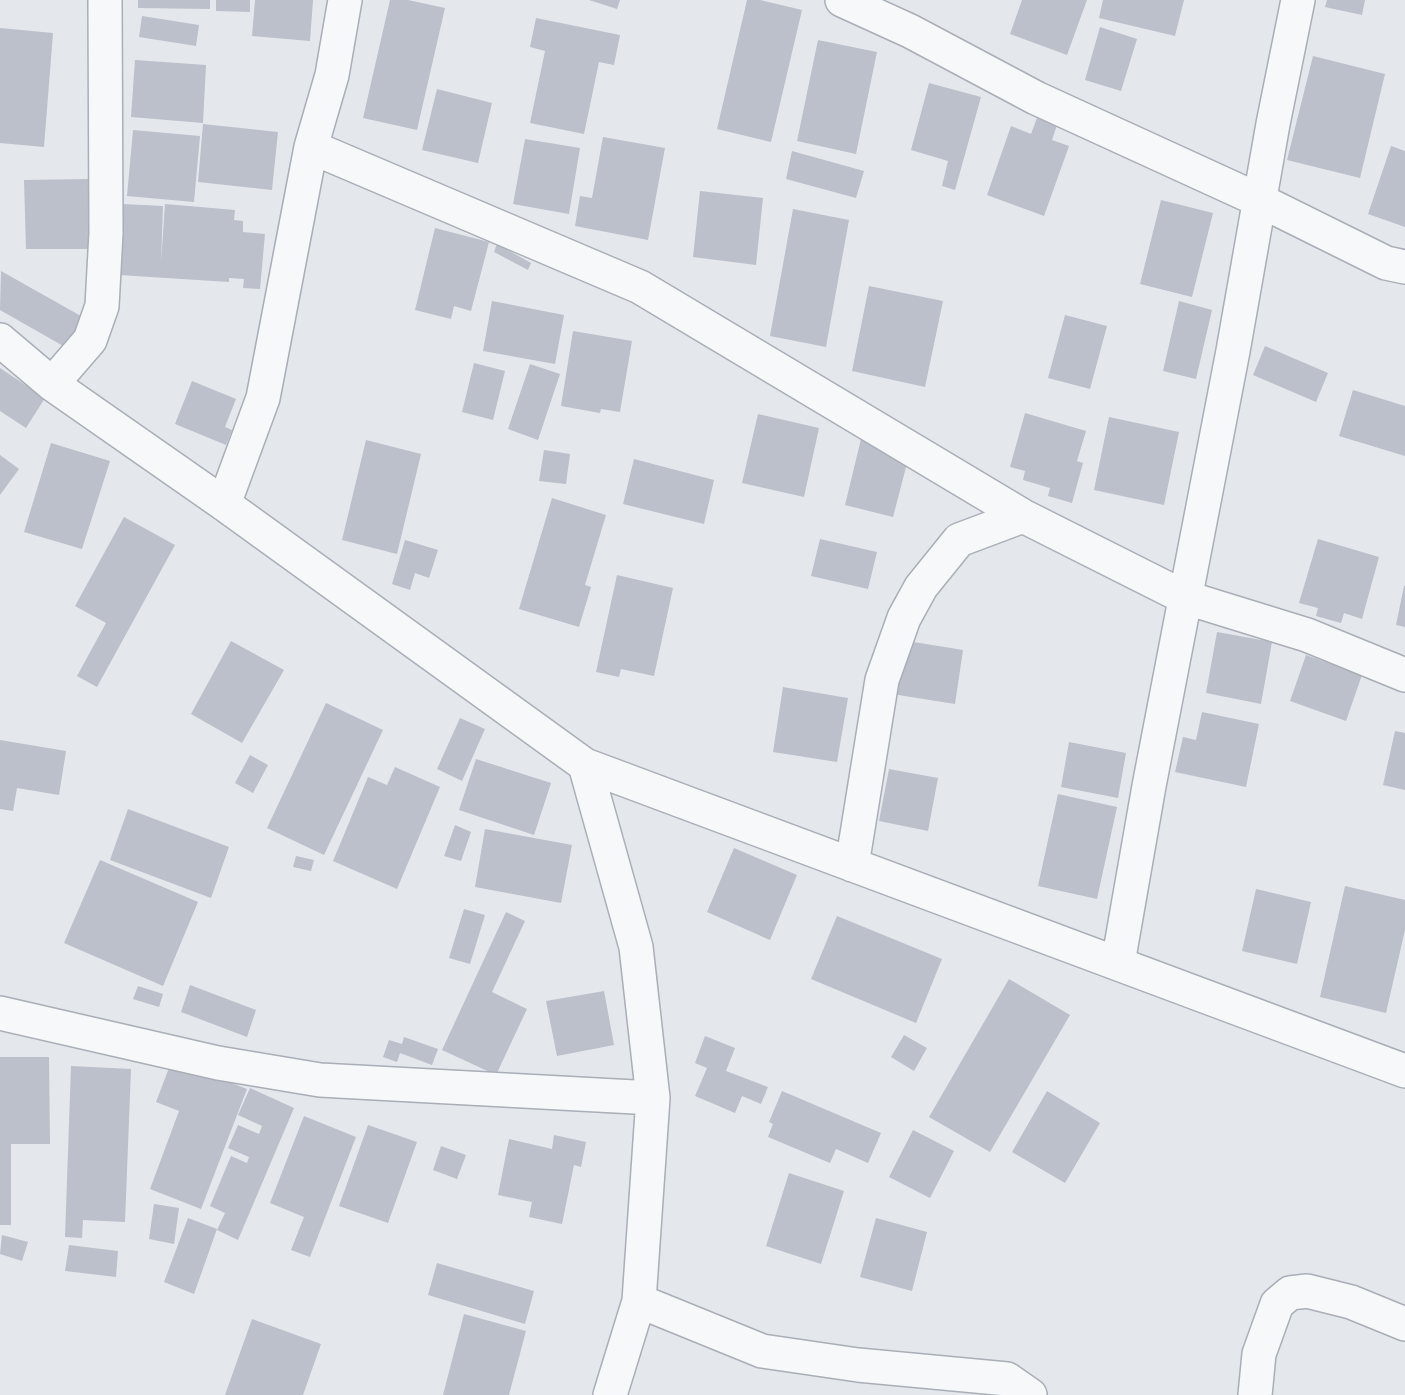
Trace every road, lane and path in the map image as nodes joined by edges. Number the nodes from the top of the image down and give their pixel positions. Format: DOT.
graph roads {
  1 [pos="105,0"];
  2 [pos="345,0"];
  3 [pos="842,0"];
  4 [pos="1298,0"];
  5 [pos="311,147"];
  6 [pos="1261,201"];
  7 [pos="1405,267"];
  8 [pos="0,340"];
  9 [pos="52,384"];
  10 [pos="224,504"];
  11 [pos="1023,516"];
  12 [pos="1184,597"];
  13 [pos="1405,674"];
  14 [pos="585,765"];
  15 [pos="852,865"];
  16 [pos="1118,963"];
  17 [pos="0,1013"];
  18 [pos="1405,1071"];
  19 [pos="653,1098"];
  20 [pos="639,1301"];
  21 [pos="1405,1324"];
  22 [pos="610,1395"];
  23 [pos="1030,1395"];
  24 [pos="1255,1395"];
  1 -- 9 [label="street"];
  2 -- 5 [label="street"];
  3 -- 6 [label="street"];
  4 -- 6 [label="street"];
  5 -- 10 [label="street"];
  5 -- 11 [label="street"];
  6 -- 7 [label="street"];
  6 -- 12 [label="street"];
  8 -- 9 [label="street"];
  9 -- 10 [label="street"];
  10 -- 14 [label="street"];
  11 -- 12 [label="street"];
  11 -- 15 [label="street"];
  12 -- 13 [label="street"];
  12 -- 16 [label="street"];
  14 -- 15 [label="street"];
  14 -- 19 [label="street"];
  15 -- 16 [label="street"];
  16 -- 18 [label="street"];
  17 -- 19 [label="street"];
  19 -- 20 [label="street"];
  20 -- 22 [label="street"];
  20 -- 23 [label="street"];
  21 -- 24 [label="street"];
}
